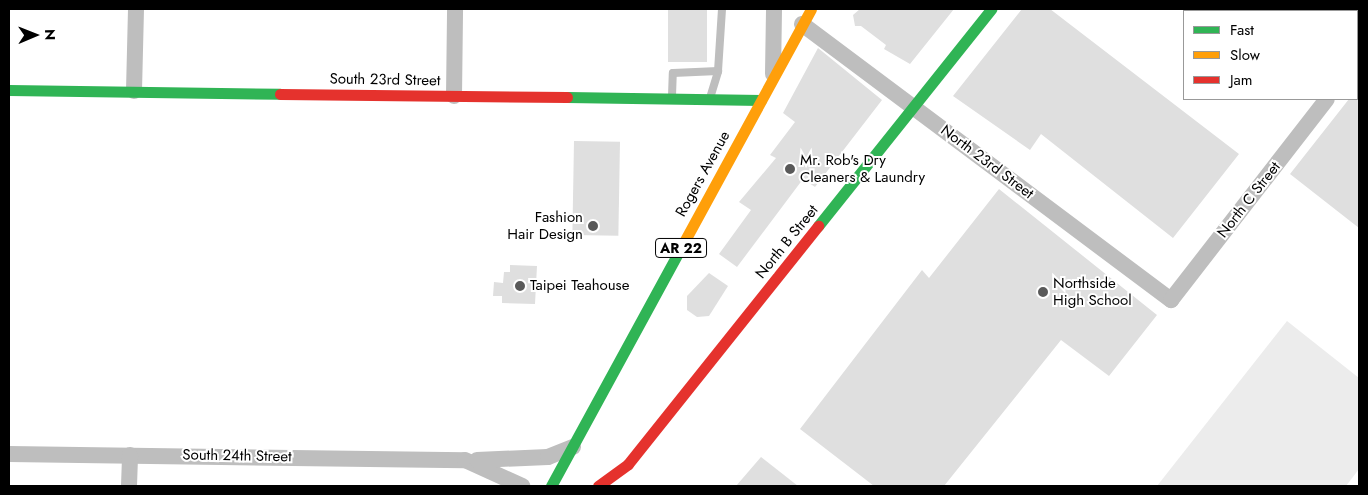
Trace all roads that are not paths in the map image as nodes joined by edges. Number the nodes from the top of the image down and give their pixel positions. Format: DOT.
graph roads {
  1 [pos="136,9"];
  2 [pos="456,9"];
  3 [pos="722,9"];
  4 [pos="774,9"];
  5 [pos="811,9"];
  6 [pos="991,9"];
  7 [pos="802,24"];
  8 [pos="718,71"];
  9 [pos="773,78"];
  10 [pos="9,90"];
  11 [pos="134,92"];
  12 [pos="454,96"];
  13 [pos="672,99"];
  14 [pos="710,99"];
  15 [pos="761,100"];
  16 [pos="1326,100"];
  17 [pos="914,108"];
  18 [pos="1171,300"];
  19 [pos="572,447"];
  20 [pos="9,454"];
  21 [pos="130,455"];
  22 [pos="465,460"];
  23 [pos="628,464"];
  24 [pos="129,486"];
  25 [pos="522,486"];
  26 [pos="551,486"];
  27 [pos="598,486"];
  28 [pos="622,486"];
  1 -- 11 [label="street"];
  2 -- 12 [label="street"];
  3 -- 8 [label="lane"];
  4 -- 9 [label="street"];
  5 -- 7 [label="street, Rogers Avenue / AR 22"];
  6 -- 17 [label="street, North B Street"];
  7 -- 9 [label="street, Rogers Avenue / AR 22"];
  7 -- 17 [label="street, North 23rd Street"];
  8 -- 13 [label="lane"];
  8 -- 14 [label="lane"];
  9 -- 15 [label="street, Rogers Avenue / AR 22"];
  10 -- 11 [label="street, South 23rd Street"];
  11 -- 12 [label="street, South 23rd Street"];
  12 -- 13 [label="street, South 23rd Street"];
  13 -- 14 [label="street, South 23rd Street"];
  14 -- 15 [label="street, South 23rd Street"];
  15 -- 19 [label="street, Rogers Avenue / AR 22"];
  16 -- 18 [label="street, North C Street"];
  17 -- 18 [label="street, North 23rd Street"];
  17 -- 23 [label="street, North B Street"];
  19 -- 22 [label="street, South 24th Street"];
  19 -- 26 [label="street, Rogers Avenue / AR 22"];
  20 -- 21 [label="street, South 24th Street"];
  21 -- 22 [label="street, South 24th Street"];
  21 -- 24 [label="street"];
  22 -- 25 [label="street, South 24th Street"];
  23 -- 27 [label="street, North B Street"];
  23 -- 28 [label="street"];
}
